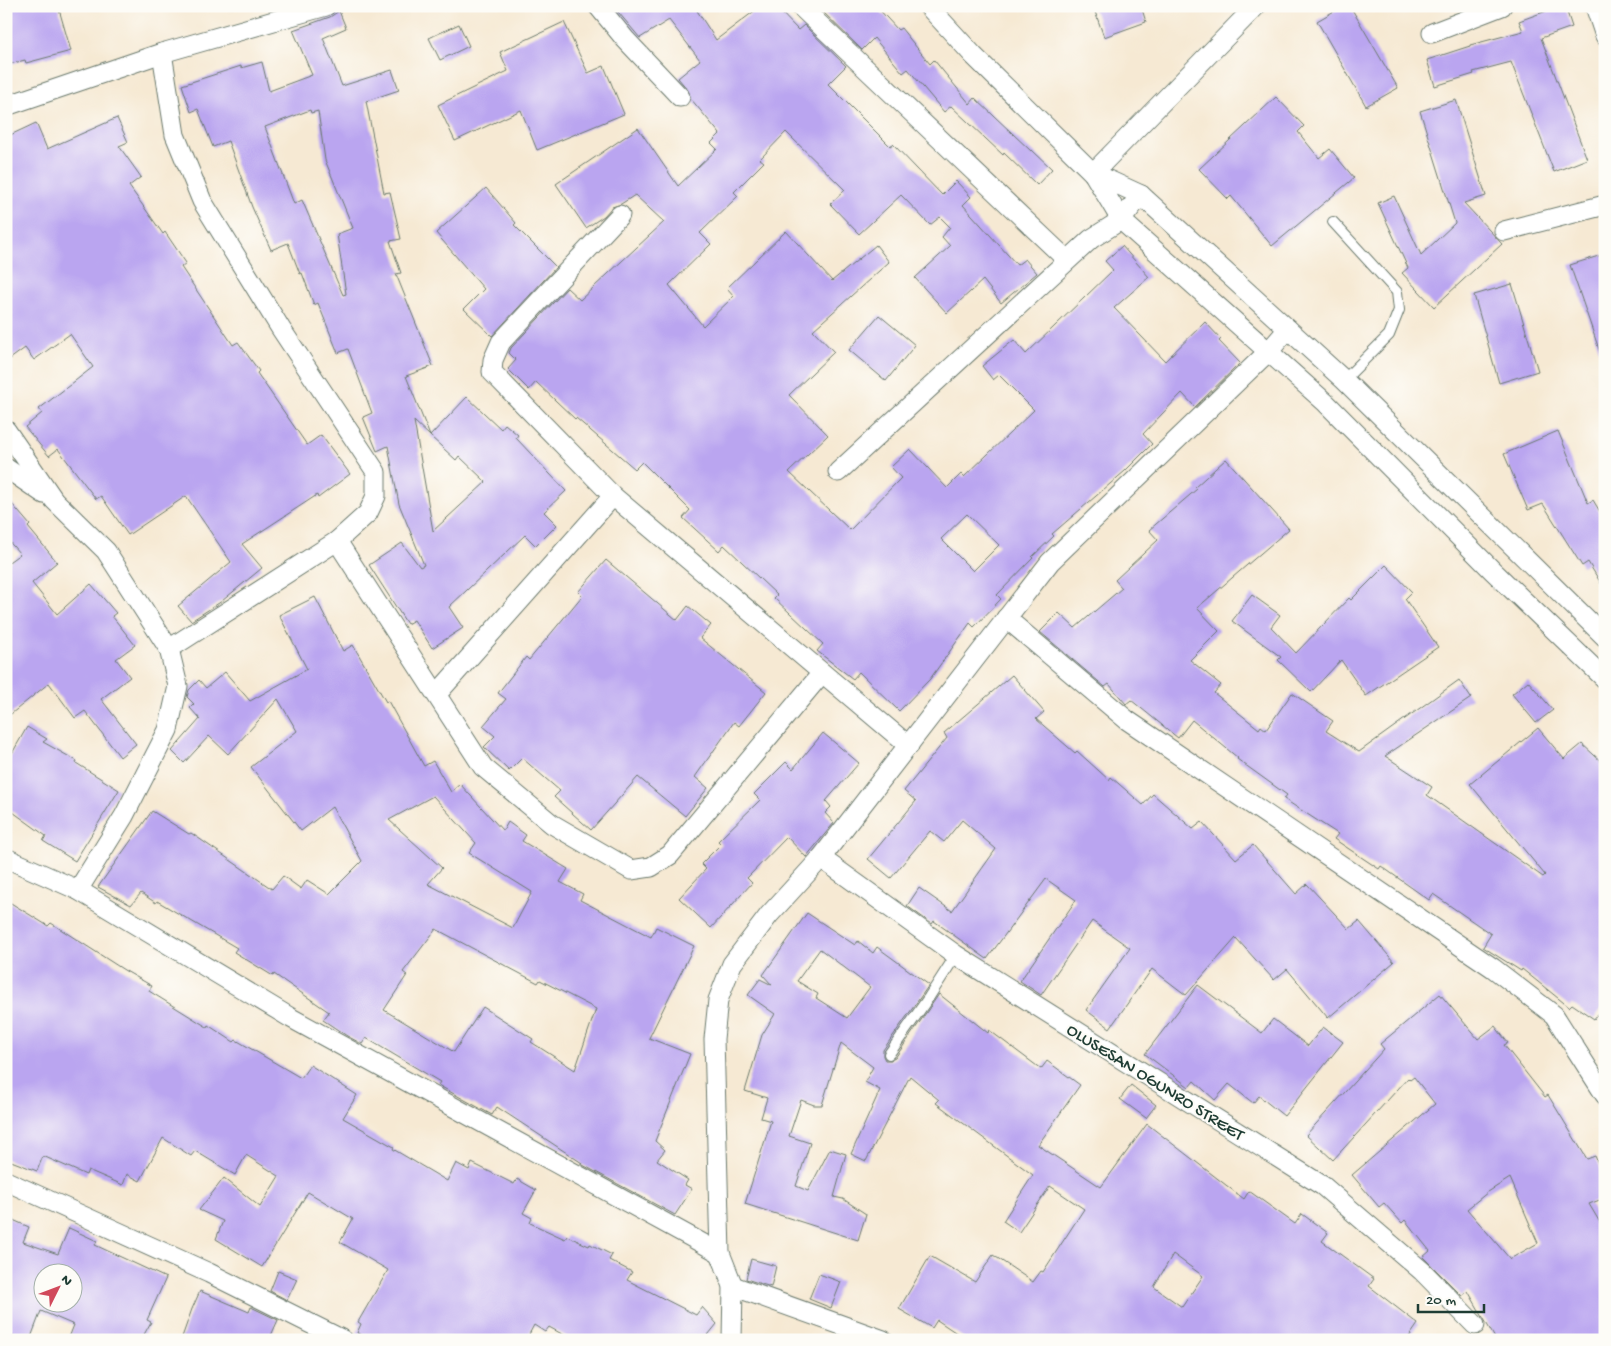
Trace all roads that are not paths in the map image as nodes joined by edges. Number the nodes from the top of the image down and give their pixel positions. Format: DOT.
graph roads {
  1 [pos="326,6"];
  2 [pos="598,6"];
  3 [pos="800,6"];
  4 [pos="928,6"];
  5 [pos="1256,6"];
  6 [pos="1502,6"];
  7 [pos="1595,6"];
  8 [pos="1432,33"];
  9 [pos="1605,36"];
  10 [pos="162,53"];
  11 [pos="680,96"];
  12 [pos="6,106"];
  13 [pos="1093,172"];
  14 [pos="1141,195"];
  15 [pos="1605,205"];
  16 [pos="620,215"];
  17 [pos="1121,220"];
  18 [pos="1333,222"];
  19 [pos="1504,231"];
  20 [pos="1067,260"];
  21 [pos="1288,329"];
  22 [pos="1269,350"];
  23 [pos="1344,380"];
  24 [pos="6,430"];
  25 [pos="6,468"];
  26 [pos="838,472"];
  27 [pos="613,496"];
  28 [pos="54,500"];
  29 [pos="337,541"];
  30 [pos="1006,618"];
  31 [pos="1605,636"];
  32 [pos="169,649"];
  33 [pos="822,673"];
  34 [pos="1605,679"];
  35 [pos="437,694"];
  36 [pos="909,746"];
  37 [pos="6,858"];
  38 [pos="821,858"];
  39 [pos="78,890"];
  40 [pos="956,955"];
  41 [pos="889,1054"];
  42 [pos="1605,1095"];
  43 [pos="6,1181"];
  44 [pos="720,1253"];
  45 [pos="733,1286"];
  46 [pos="1475,1325"];
  47 [pos="344,1340"];
  48 [pos="732,1340"];
  49 [pos="882,1340"];
  1 -- 10 [label="street"];
  2 -- 11 [label="street"];
  3 -- 20 [label="street"];
  4 -- 13 [label="street"];
  5 -- 13 [label="street"];
  6 -- 8 [label="street"];
  7 -- 9 [label="street"];
  10 -- 12 [label="street"];
  10 -- 29 [label="street"];
  13 -- 14 [label="street"];
  13 -- 17 [label="street"];
  14 -- 17 [label="street"];
  14 -- 21 [label="street"];
  15 -- 19 [label="street"];
  16 -- 27 [label="street"];
  17 -- 20 [label="street"];
  17 -- 22 [label="street"];
  18 -- 23 [label="lane"];
  20 -- 26 [label="street"];
  21 -- 22 [label="street"];
  21 -- 23 [label="street"];
  22 -- 30 [label="street"];
  22 -- 34 [label="street"];
  23 -- 31 [label="street"];
  24 -- 28 [label="street"];
  25 -- 28 [label="street"];
  27 -- 33 [label="street"];
  27 -- 35 [label="street"];
  28 -- 32 [label="street"];
  29 -- 32 [label="street"];
  29 -- 35 [label="street"];
  30 -- 36 [label="street"];
  30 -- 42 [label="street"];
  32 -- 39 [label="street"];
  33 -- 35 [label="street"];
  33 -- 36 [label="street"];
  36 -- 38 [label="street"];
  37 -- 39 [label="street"];
  38 -- 40 [label="street, OLUSESAN OGUNRO STREET"];
  38 -- 44 [label="street"];
  39 -- 44 [label="street"];
  40 -- 41 [label="lane"];
  40 -- 46 [label="street, OLUSESAN OGUNRO STREET"];
  43 -- 47 [label="street"];
  44 -- 45 [label="street"];
  45 -- 48 [label="street"];
  45 -- 49 [label="street"];
}
